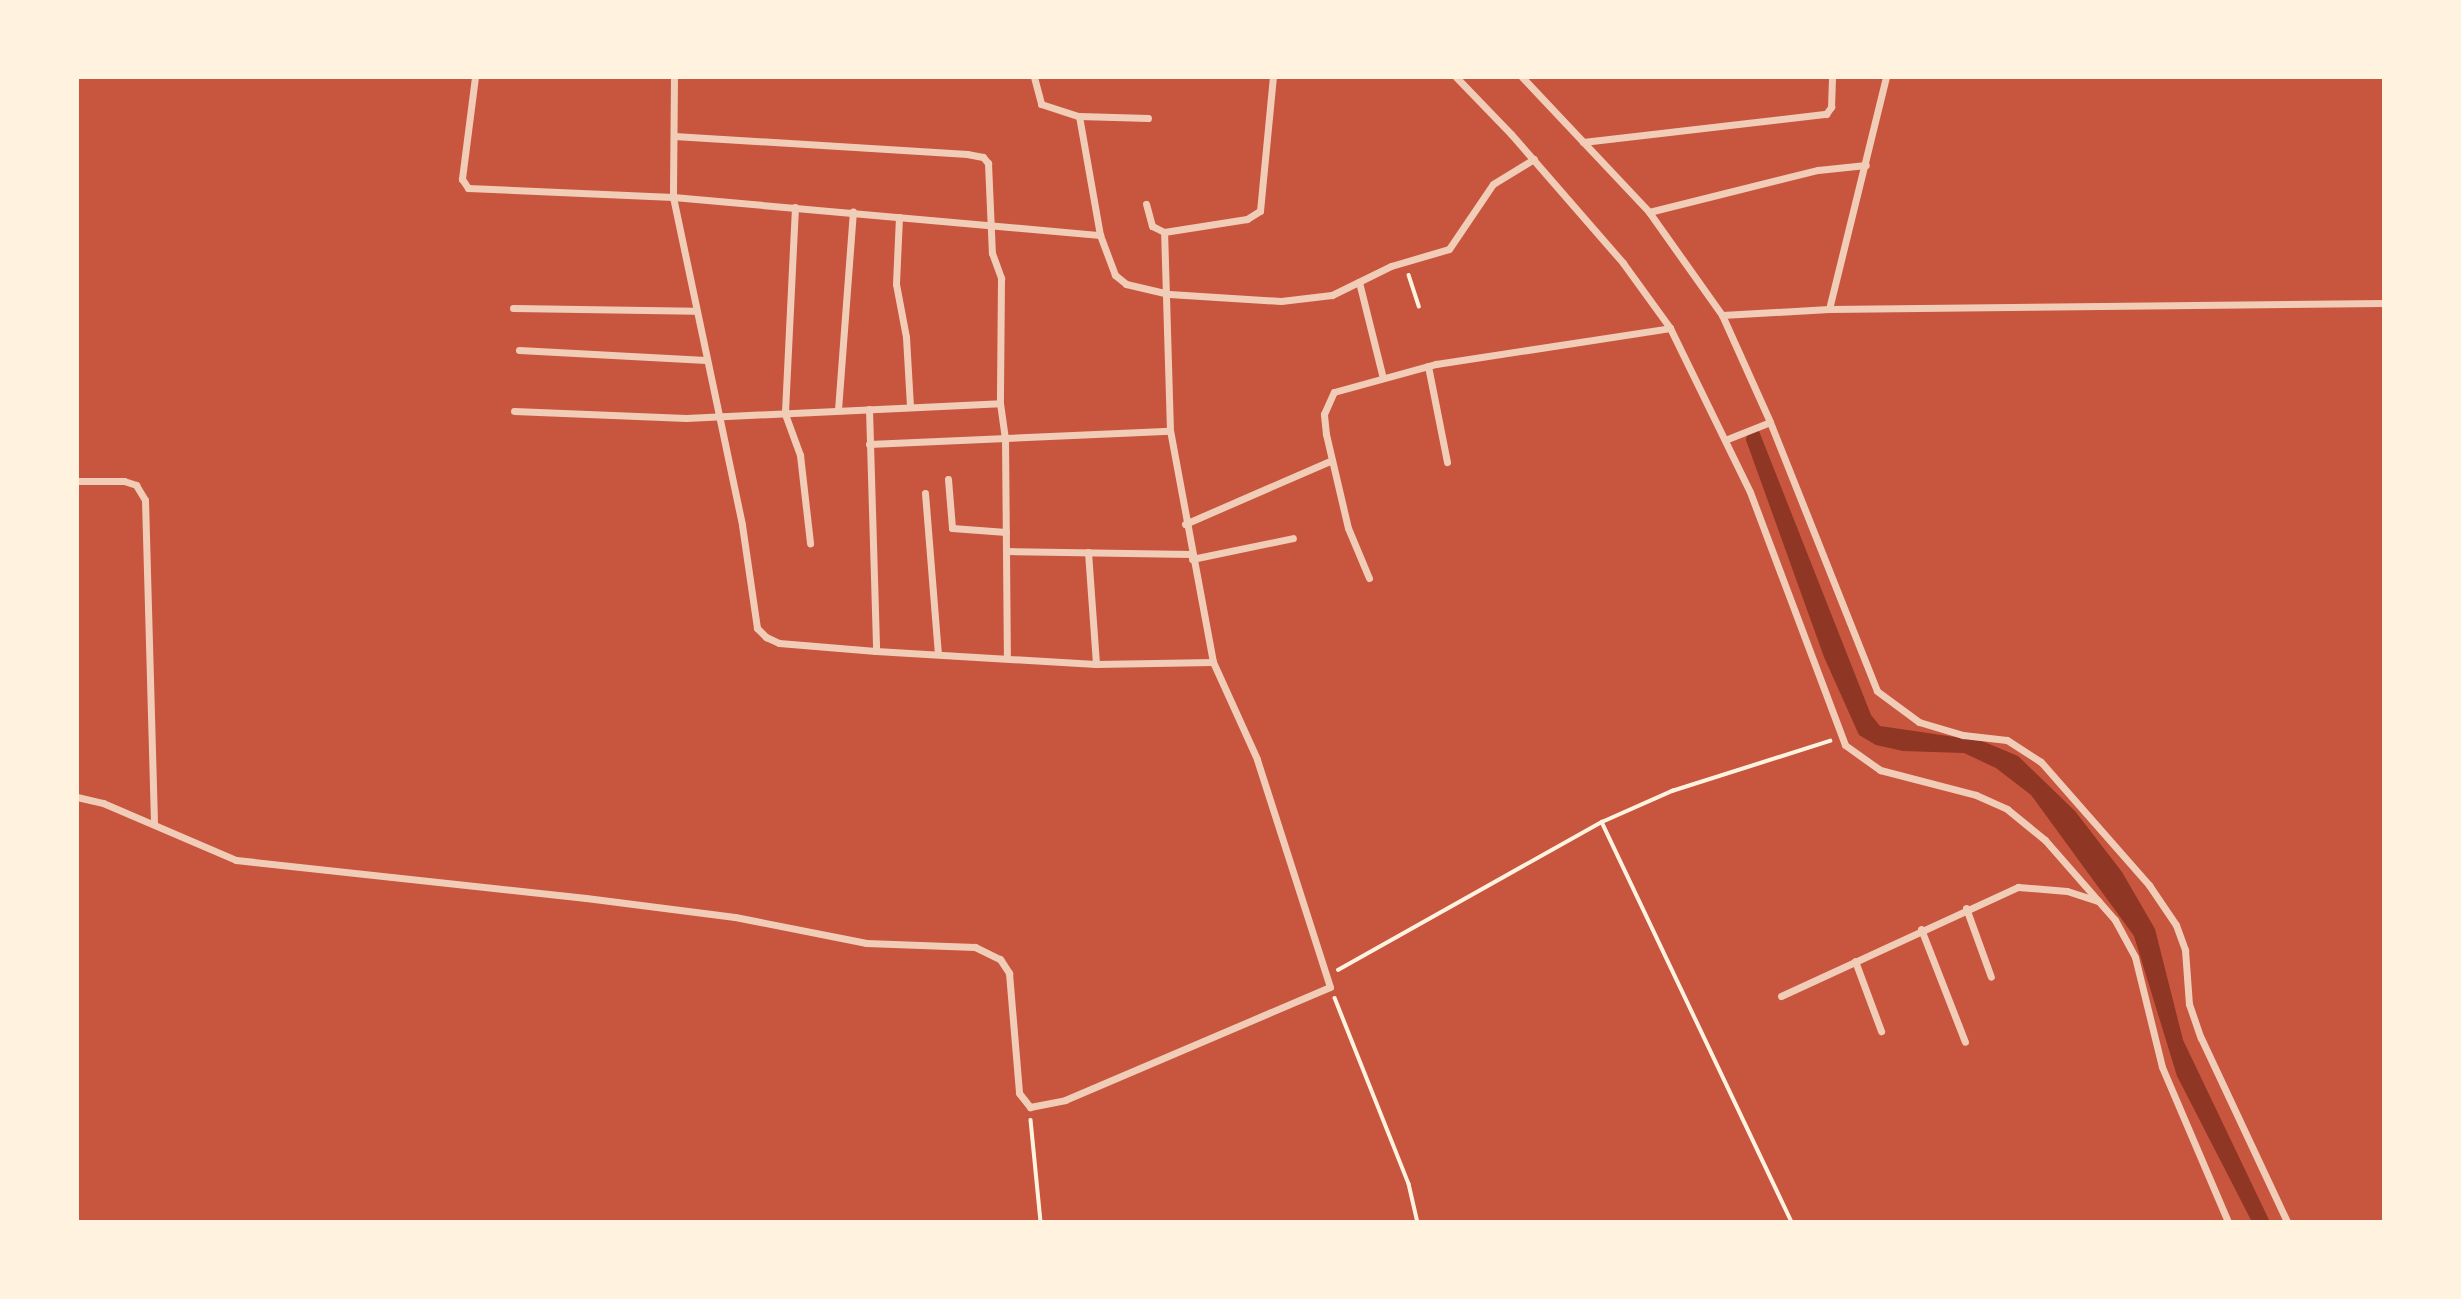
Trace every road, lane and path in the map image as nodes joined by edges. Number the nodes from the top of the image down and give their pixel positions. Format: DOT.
graph roads {
  1 [pos="475,77"];
  2 [pos="674,77"];
  3 [pos="1034,77"];
  4 [pos="1273,77"];
  5 [pos="1455,77"];
  6 [pos="1522,77"];
  7 [pos="1832,77"];
  8 [pos="1886,77"];
  9 [pos="1079,116"];
  10 [pos="1148,118"];
  11 [pos="674,136"];
  12 [pos="1583,142"];
  13 [pos="1534,159"];
  14 [pos="1866,165"];
  15 [pos="673,197"];
  16 [pos="1146,204"];
  17 [pos="795,207"];
  18 [pos="853,212"];
  19 [pos="1649,212"];
  20 [pos="899,217"];
  21 [pos="990,225"];
  22 [pos="1164,232"];
  23 [pos="1100,234"];
  24 [pos="1405,263"];
  25 [pos="1359,282"];
  26 [pos="1169,294"];
  27 [pos="2384,303"];
  28 [pos="1419,306"];
  29 [pos="513,308"];
  30 [pos="1829,309"];
  31 [pos="695,311"];
  32 [pos="1722,315"];
  33 [pos="1670,328"];
  34 [pos="519,350"];
  35 [pos="706,360"];
  36 [pos="1429,366"];
  37 [pos="1383,378"];
  38 [pos="999,402"];
  39 [pos="911,407"];
  40 [pos="869,409"];
  41 [pos="514,411"];
  42 [pos="838,411"];
  43 [pos="785,414"];
  44 [pos="719,417"];
  45 [pos="1770,422"];
  46 [pos="1170,431"];
  47 [pos="1005,438"];
  48 [pos="1725,440"];
  49 [pos="869,444"];
  50 [pos="1332,460"];
  51 [pos="1447,462"];
  52 [pos="948,478"];
  53 [pos="77,481"];
  54 [pos="925,493"];
  55 [pos="1185,524"];
  56 [pos="1006,532"];
  57 [pos="1293,538"];
  58 [pos="810,543"];
  59 [pos="1006,551"];
  60 [pos="1088,552"];
  61 [pos="1191,557"];
  62 [pos="1369,578"];
  63 [pos="876,651"];
  64 [pos="938,653"];
  65 [pos="1007,656"];
  66 [pos="1213,662"];
  67 [pos="1096,664"];
  68 [pos="1842,737"];
  69 [pos="77,797"];
  70 [pos="1602,822"];
  71 [pos="154,824"];
  72 [pos="2099,901"];
  73 [pos="1966,908"];
  74 [pos="1922,929"];
  75 [pos="1855,961"];
  76 [pos="1326,976"];
  77 [pos="1991,977"];
  78 [pos="1330,986"];
  79 [pos="1781,996"];
  80 [pos="1881,1031"];
  81 [pos="1965,1042"];
  82 [pos="1030,1107"];
  83 [pos="1041,1222"];
  84 [pos="1418,1222"];
  85 [pos="1792,1222"];
  86 [pos="2228,1222"];
  87 [pos="2287,1222"];
  1 -- 15 [label="street"];
  2 -- 11 [label="street"];
  3 -- 9 [label="street"];
  4 -- 22 [label="street"];
  5 -- 13 [label="street"];
  6 -- 12 [label="street"];
  7 -- 12 [label="street"];
  8 -- 14 [label="street"];
  9 -- 10 [label="street"];
  9 -- 23 [label="street"];
  11 -- 15 [label="street"];
  11 -- 21 [label="street"];
  12 -- 19 [label="street"];
  13 -- 24 [label="street"];
  13 -- 33 [label="street"];
  14 -- 19 [label="street"];
  14 -- 30 [label="street"];
  15 -- 17 [label="street"];
  15 -- 31 [label="street"];
  16 -- 22 [label="street"];
  17 -- 18 [label="street"];
  17 -- 43 [label="street"];
  18 -- 20 [label="street"];
  18 -- 42 [label="street"];
  19 -- 32 [label="street"];
  20 -- 21 [label="street"];
  20 -- 39 [label="street"];
  21 -- 23 [label="street"];
  21 -- 38 [label="street"];
  22 -- 26 [label="street"];
  23 -- 26 [label="street"];
  24 -- 25 [label="street"];
  24 -- 28 [label="path"];
  25 -- 26 [label="street"];
  25 -- 37 [label="street"];
  26 -- 46 [label="street"];
  27 -- 30 [label="street"];
  29 -- 31 [label="street"];
  30 -- 32 [label="street"];
  31 -- 35 [label="street"];
  32 -- 45 [label="street"];
  33 -- 36 [label="street"];
  33 -- 48 [label="street"];
  34 -- 35 [label="street"];
  35 -- 44 [label="street"];
  36 -- 37 [label="street"];
  36 -- 51 [label="street"];
  37 -- 50 [label="street"];
  38 -- 39 [label="street"];
  38 -- 47 [label="street"];
  39 -- 40 [label="street"];
  40 -- 42 [label="street"];
  40 -- 49 [label="street"];
  41 -- 44 [label="street"];
  42 -- 43 [label="street"];
  43 -- 44 [label="street"];
  43 -- 58 [label="street"];
  44 -- 63 [label="street"];
  45 -- 48 [label="street"];
  45 -- 87 [label="street"];
  46 -- 47 [label="street"];
  46 -- 55 [label="street"];
  47 -- 49 [label="street"];
  47 -- 56 [label="street"];
  48 -- 68 [label="street"];
  49 -- 63 [label="street"];
  50 -- 55 [label="street"];
  50 -- 62 [label="street"];
  52 -- 56 [label="street"];
  53 -- 71 [label="street"];
  54 -- 64 [label="street"];
  55 -- 61 [label="street"];
  56 -- 59 [label="street"];
  57 -- 61 [label="street"];
  59 -- 60 [label="street"];
  59 -- 65 [label="street"];
  60 -- 61 [label="street"];
  60 -- 67 [label="street"];
  61 -- 66 [label="street"];
  63 -- 64 [label="street"];
  64 -- 65 [label="street"];
  65 -- 67 [label="street"];
  66 -- 67 [label="street"];
  66 -- 76 [label="street"];
  68 -- 70 [label="path"];
  68 -- 72 [label="street"];
  69 -- 71 [label="street"];
  70 -- 76 [label="path"];
  70 -- 85 [label="path"];
  71 -- 82 [label="street"];
  72 -- 73 [label="street"];
  72 -- 86 [label="street"];
  73 -- 74 [label="street"];
  73 -- 77 [label="street"];
  74 -- 75 [label="street"];
  74 -- 81 [label="street"];
  75 -- 79 [label="street"];
  75 -- 80 [label="street"];
  76 -- 78 [label="street"];
  78 -- 82 [label="street"];
  78 -- 84 [label="path"];
  82 -- 83 [label="path"];
}
